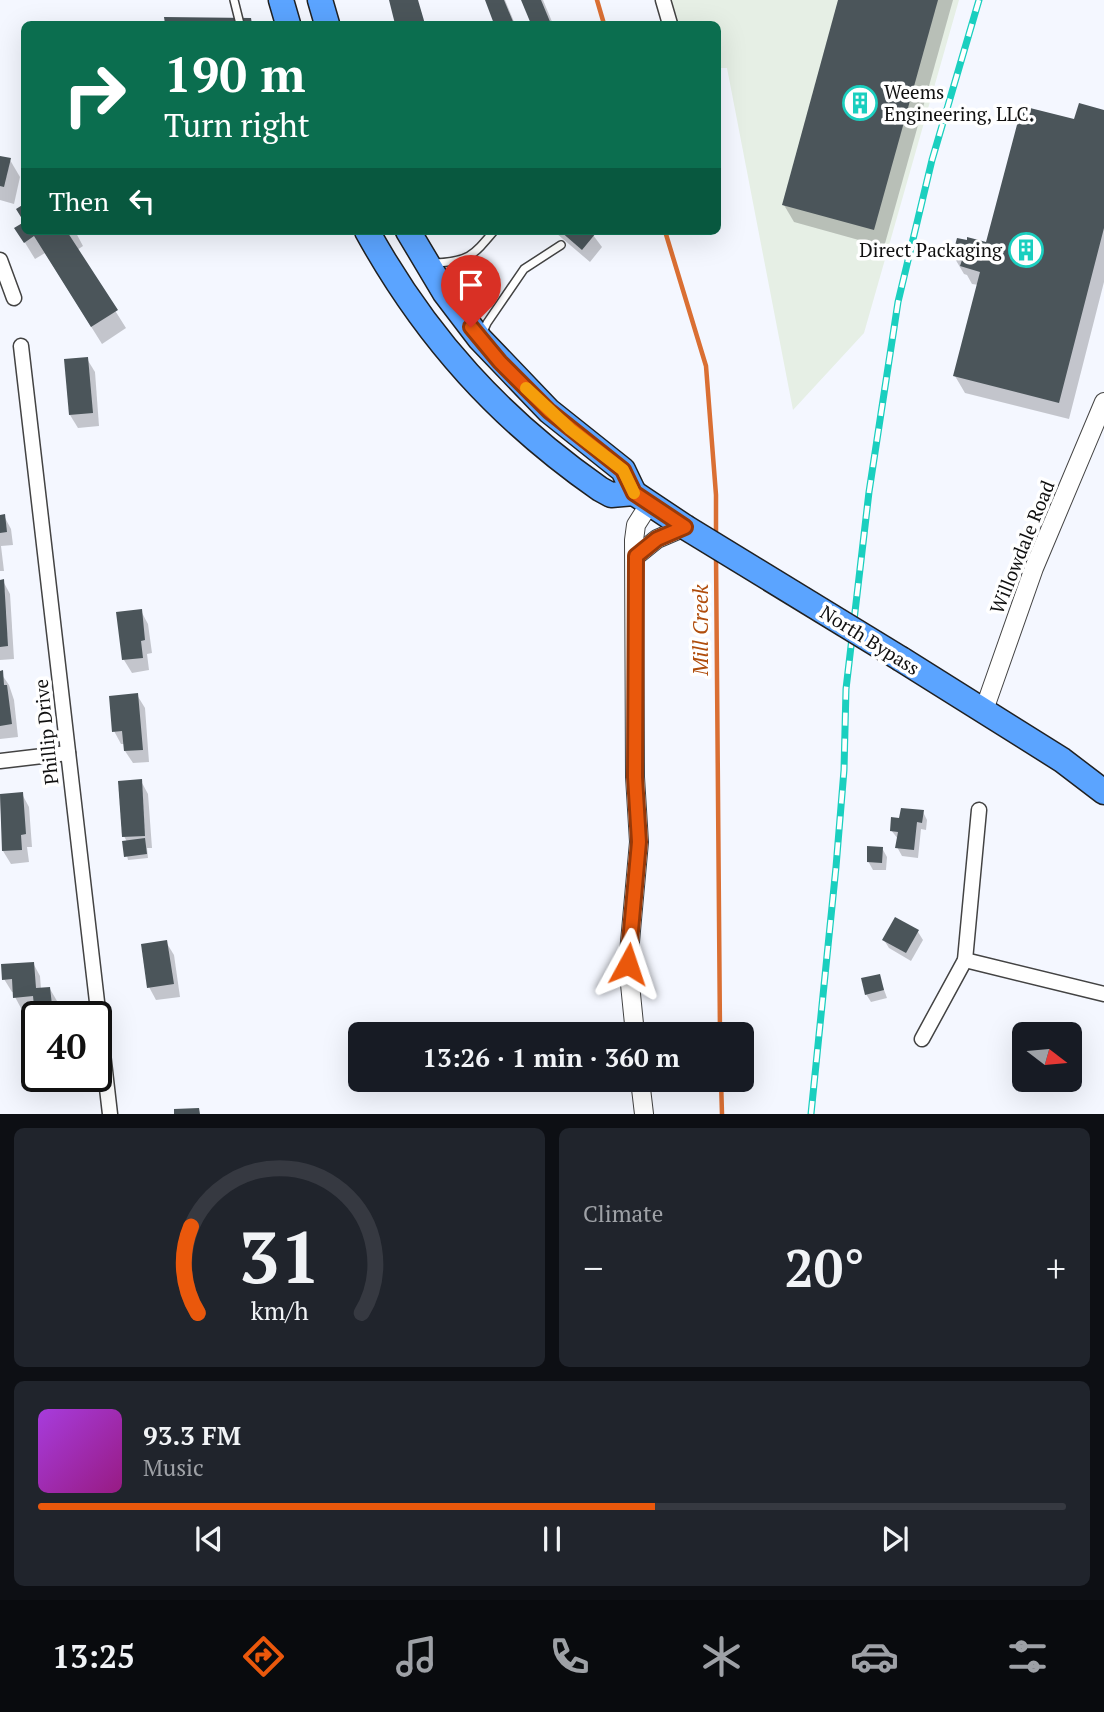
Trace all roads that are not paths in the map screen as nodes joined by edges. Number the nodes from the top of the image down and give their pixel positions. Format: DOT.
graph roads {
  1 [pos="234,0"];
  2 [pos="281,0"];
  3 [pos="320,0"];
  4 [pos="663,0"];
  5 [pos="239,21"];
  6 [pos="287,21"];
  7 [pos="326,21"];
  8 [pos="669,21"];
  9 [pos="369,235"];
  10 [pos="410,235"];
  11 [pos="491,235"];
  12 [pos="561,245"];
  13 [pos="0,260"];
  14 [pos="427,264"];
  15 [pos="15,298"];
  16 [pos="480,338"];
  17 [pos="21,346"];
  18 [pos="1104,402"];
  19 [pos="642,498"];
  20 [pos="685,527"];
  21 [pos="636,556"];
  22 [pos="984,710"];
  23 [pos="68,753"];
  24 [pos="0,761"];
  25 [pos="1104,792"];
  26 [pos="979,810"];
  27 [pos="965,960"];
  28 [pos="1104,994"];
  29 [pos="634,1022"];
  30 [pos="922,1039"];
  31 [pos="641,1092"];
  32 [pos="110,1114"];
  33 [pos="644,1114"];
  1 -- 5 [label="lane"];
  2 -- 6 [label="highway"];
  3 -- 7 [label="highway"];
  4 -- 8 [label="street"];
  9 -- 19 [label="highway"];
  10 -- 14 [label="highway"];
  11 -- 14 [label="lane"];
  12 -- 16 [label="lane"];
  13 -- 15 [label="street"];
  14 -- 16 [label="highway"];
  16 -- 19 [label="highway"];
  17 -- 23 [label="street, Phillip Drive"];
  18 -- 22 [label="street, Willowdale Road"];
  19 -- 20 [label="highway, North Bypass"];
  19 -- 21 [label="street"];
  20 -- 21 [label="street"];
  20 -- 22 [label="highway, North Bypass, bridge"];
  21 -- 29 [label="street"];
  22 -- 25 [label="highway, North Bypass"];
  23 -- 24 [label="street"];
  23 -- 32 [label="street, Phillip Drive"];
  26 -- 27 [label="street"];
  27 -- 28 [label="street"];
  27 -- 30 [label="street"];
  31 -- 33 [label="street"];
}
